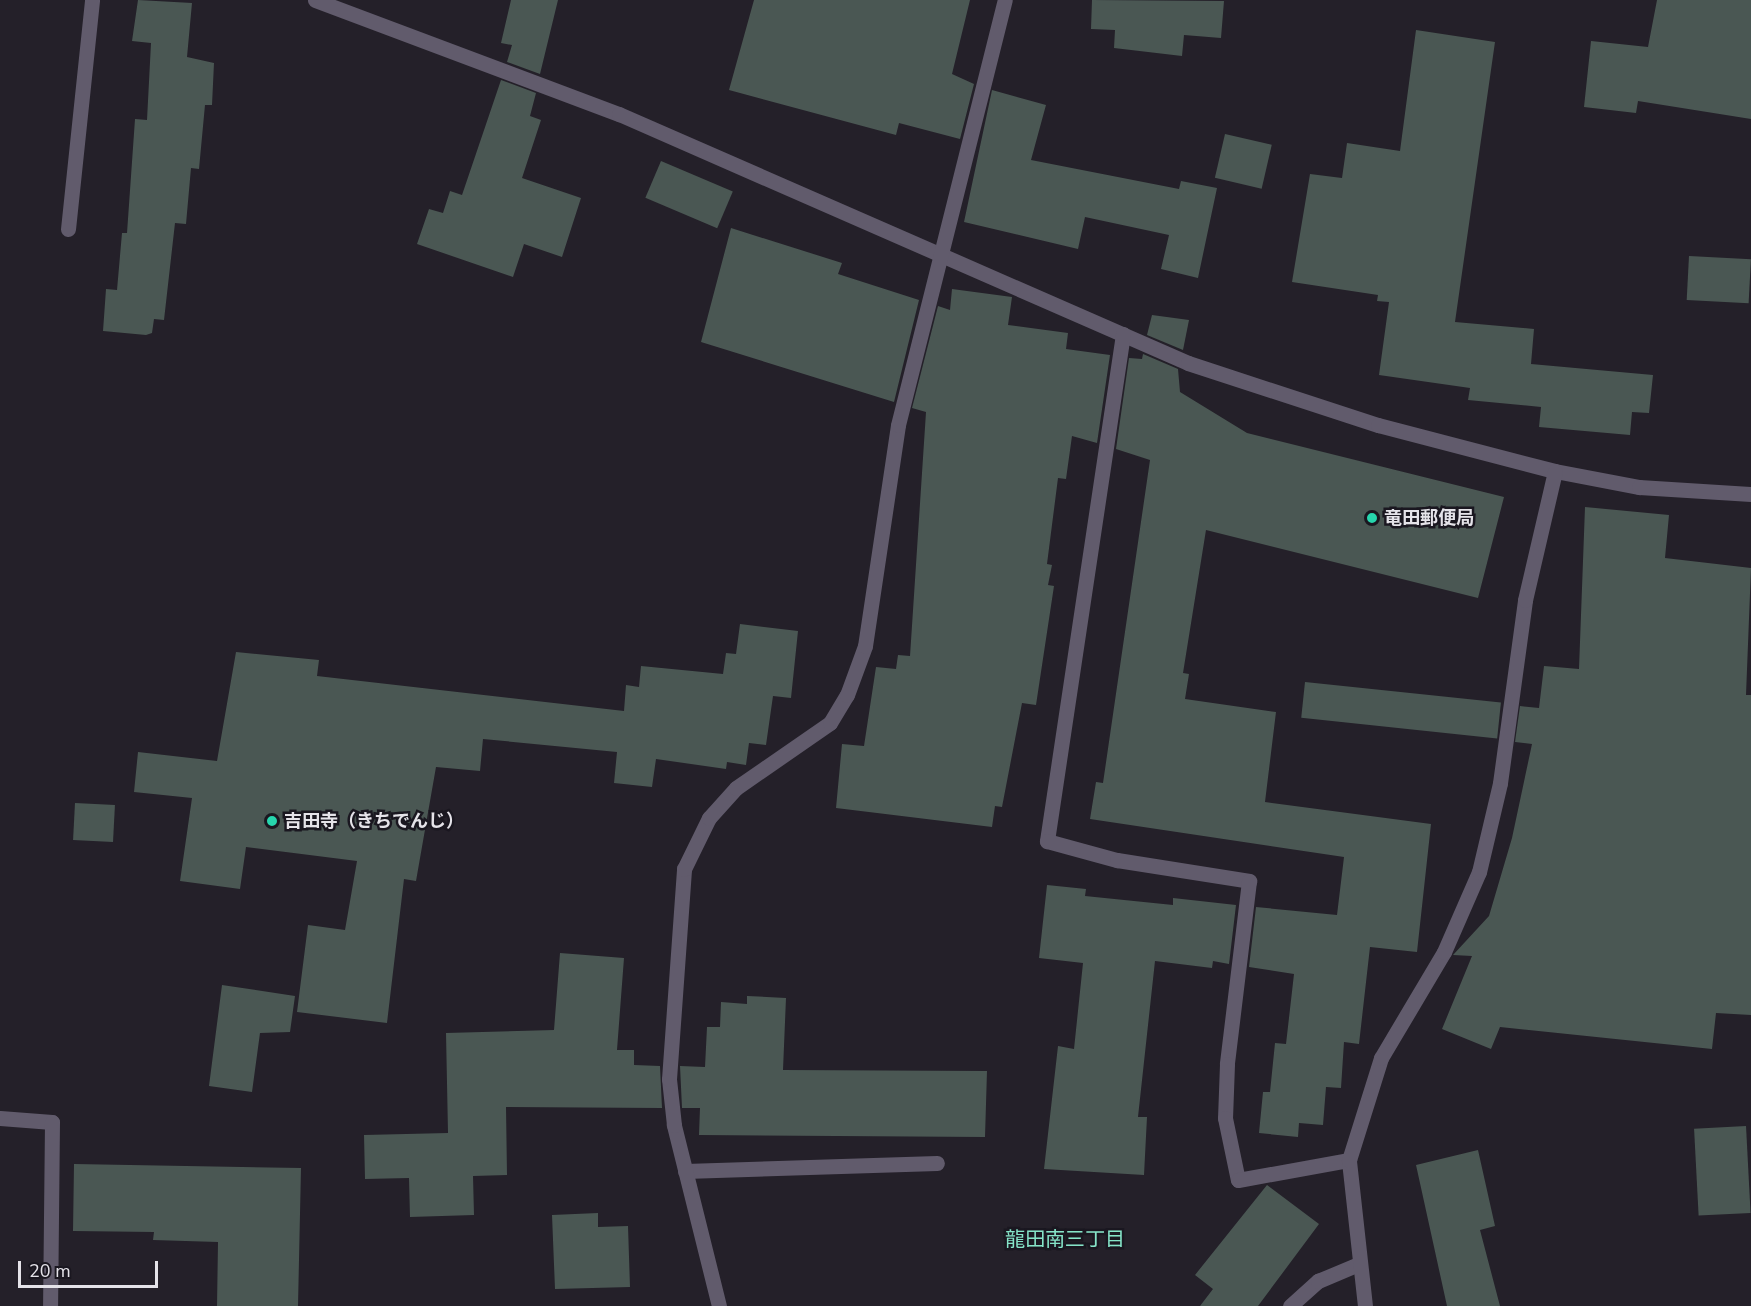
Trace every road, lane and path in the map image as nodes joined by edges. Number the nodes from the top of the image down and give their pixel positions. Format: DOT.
graph roads {
  1 [pos="92,0"];
  2 [pos="315,0"];
  3 [pos="1005,0"];
  4 [pos="68,229"];
  5 [pos="940,252"];
  6 [pos="1123,334"];
  7 [pos="1556,471"];
  8 [pos="1751,494"];
  9 [pos="0,1118"];
  10 [pos="1349,1160"];
  11 [pos="937,1163"];
  12 [pos="685,1171"];
  13 [pos="1356,1265"];
  14 [pos="50,1306"];
  15 [pos="719,1306"];
  16 [pos="1290,1306"];
  17 [pos="1365,1306"];
  1 -- 4 [label="street"];
  2 -- 5 [label="street"];
  3 -- 5 [label="street"];
  5 -- 6 [label="street"];
  5 -- 12 [label="street"];
  6 -- 7 [label="street"];
  6 -- 10 [label="street"];
  7 -- 8 [label="street"];
  7 -- 10 [label="street"];
  9 -- 14 [label="street"];
  10 -- 13 [label="street"];
  11 -- 12 [label="street"];
  12 -- 15 [label="street"];
  13 -- 16 [label="street"];
  13 -- 17 [label="street"];
}
